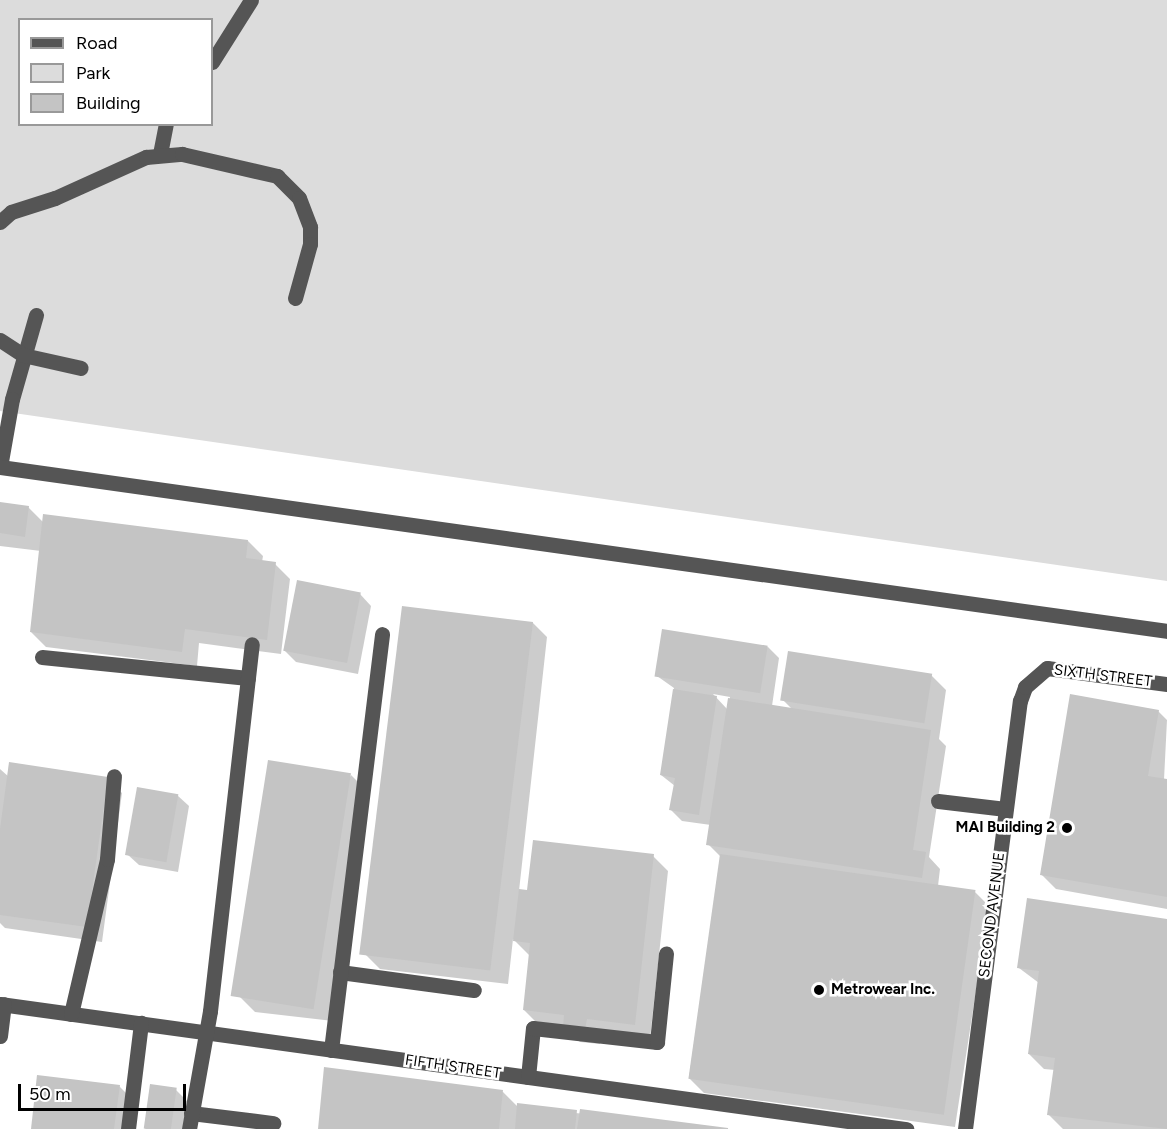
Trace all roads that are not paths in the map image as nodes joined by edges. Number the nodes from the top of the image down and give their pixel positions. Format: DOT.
graph roads {
  1 [pos="251,0"];
  2 [pos="213,60"];
  3 [pos="166,126"];
  4 [pos="160,154"];
  5 [pos="0,222"];
  6 [pos="295,298"];
  7 [pos="36,315"];
  8 [pos="0,339"];
  9 [pos="23,355"];
  10 [pos="81,368"];
  11 [pos="6,398"];
  12 [pos="0,467"];
  13 [pos="1167,630"];
  14 [pos="382,634"];
  15 [pos="252,644"];
  16 [pos="42,657"];
  17 [pos="248,678"];
  18 [pos="1167,684"];
  19 [pos="1020,701"];
  20 [pos="114,776"];
  21 [pos="938,801"];
  22 [pos="1006,809"];
  23 [pos="666,953"];
  24 [pos="340,972"];
  25 [pos="474,990"];
  26 [pos="2,1004"];
  27 [pos="71,1014"];
  28 [pos="141,1023"];
  29 [pos="205,1033"];
  30 [pos="0,1036"];
  31 [pos="330,1050"];
  32 [pos="528,1077"];
  33 [pos="192,1113"];
  34 [pos="273,1123"];
  35 [pos="128,1129"];
  36 [pos="189,1129"];
  37 [pos="906,1129"];
  38 [pos="965,1129"];
  1 -- 2 [label="street"];
  3 -- 4 [label="street"];
  4 -- 5 [label="street"];
  4 -- 6 [label="street"];
  7 -- 9 [label="street"];
  8 -- 9 [label="street"];
  9 -- 10 [label="street"];
  9 -- 11 [label="street"];
  11 -- 12 [label="street"];
  12 -- 13 [label="street"];
  14 -- 24 [label="street"];
  15 -- 17 [label="street"];
  16 -- 17 [label="street"];
  17 -- 29 [label="street"];
  18 -- 19 [label="street, SIXTH STREET"];
  19 -- 22 [label="street, SECOND AVENUE"];
  20 -- 27 [label="street"];
  21 -- 22 [label="street"];
  22 -- 38 [label="street, SECOND AVENUE"];
  23 -- 32 [label="street"];
  24 -- 25 [label="street"];
  24 -- 31 [label="street"];
  26 -- 27 [label="street, FIFTH STREET"];
  26 -- 30 [label="street"];
  27 -- 28 [label="street, FIFTH STREET"];
  28 -- 29 [label="street, FIFTH STREET"];
  28 -- 35 [label="street"];
  29 -- 31 [label="street, FIFTH STREET"];
  29 -- 33 [label="street"];
  31 -- 32 [label="street, FIFTH STREET"];
  32 -- 37 [label="street, FIFTH STREET"];
  33 -- 34 [label="street"];
  33 -- 36 [label="street"];
}
